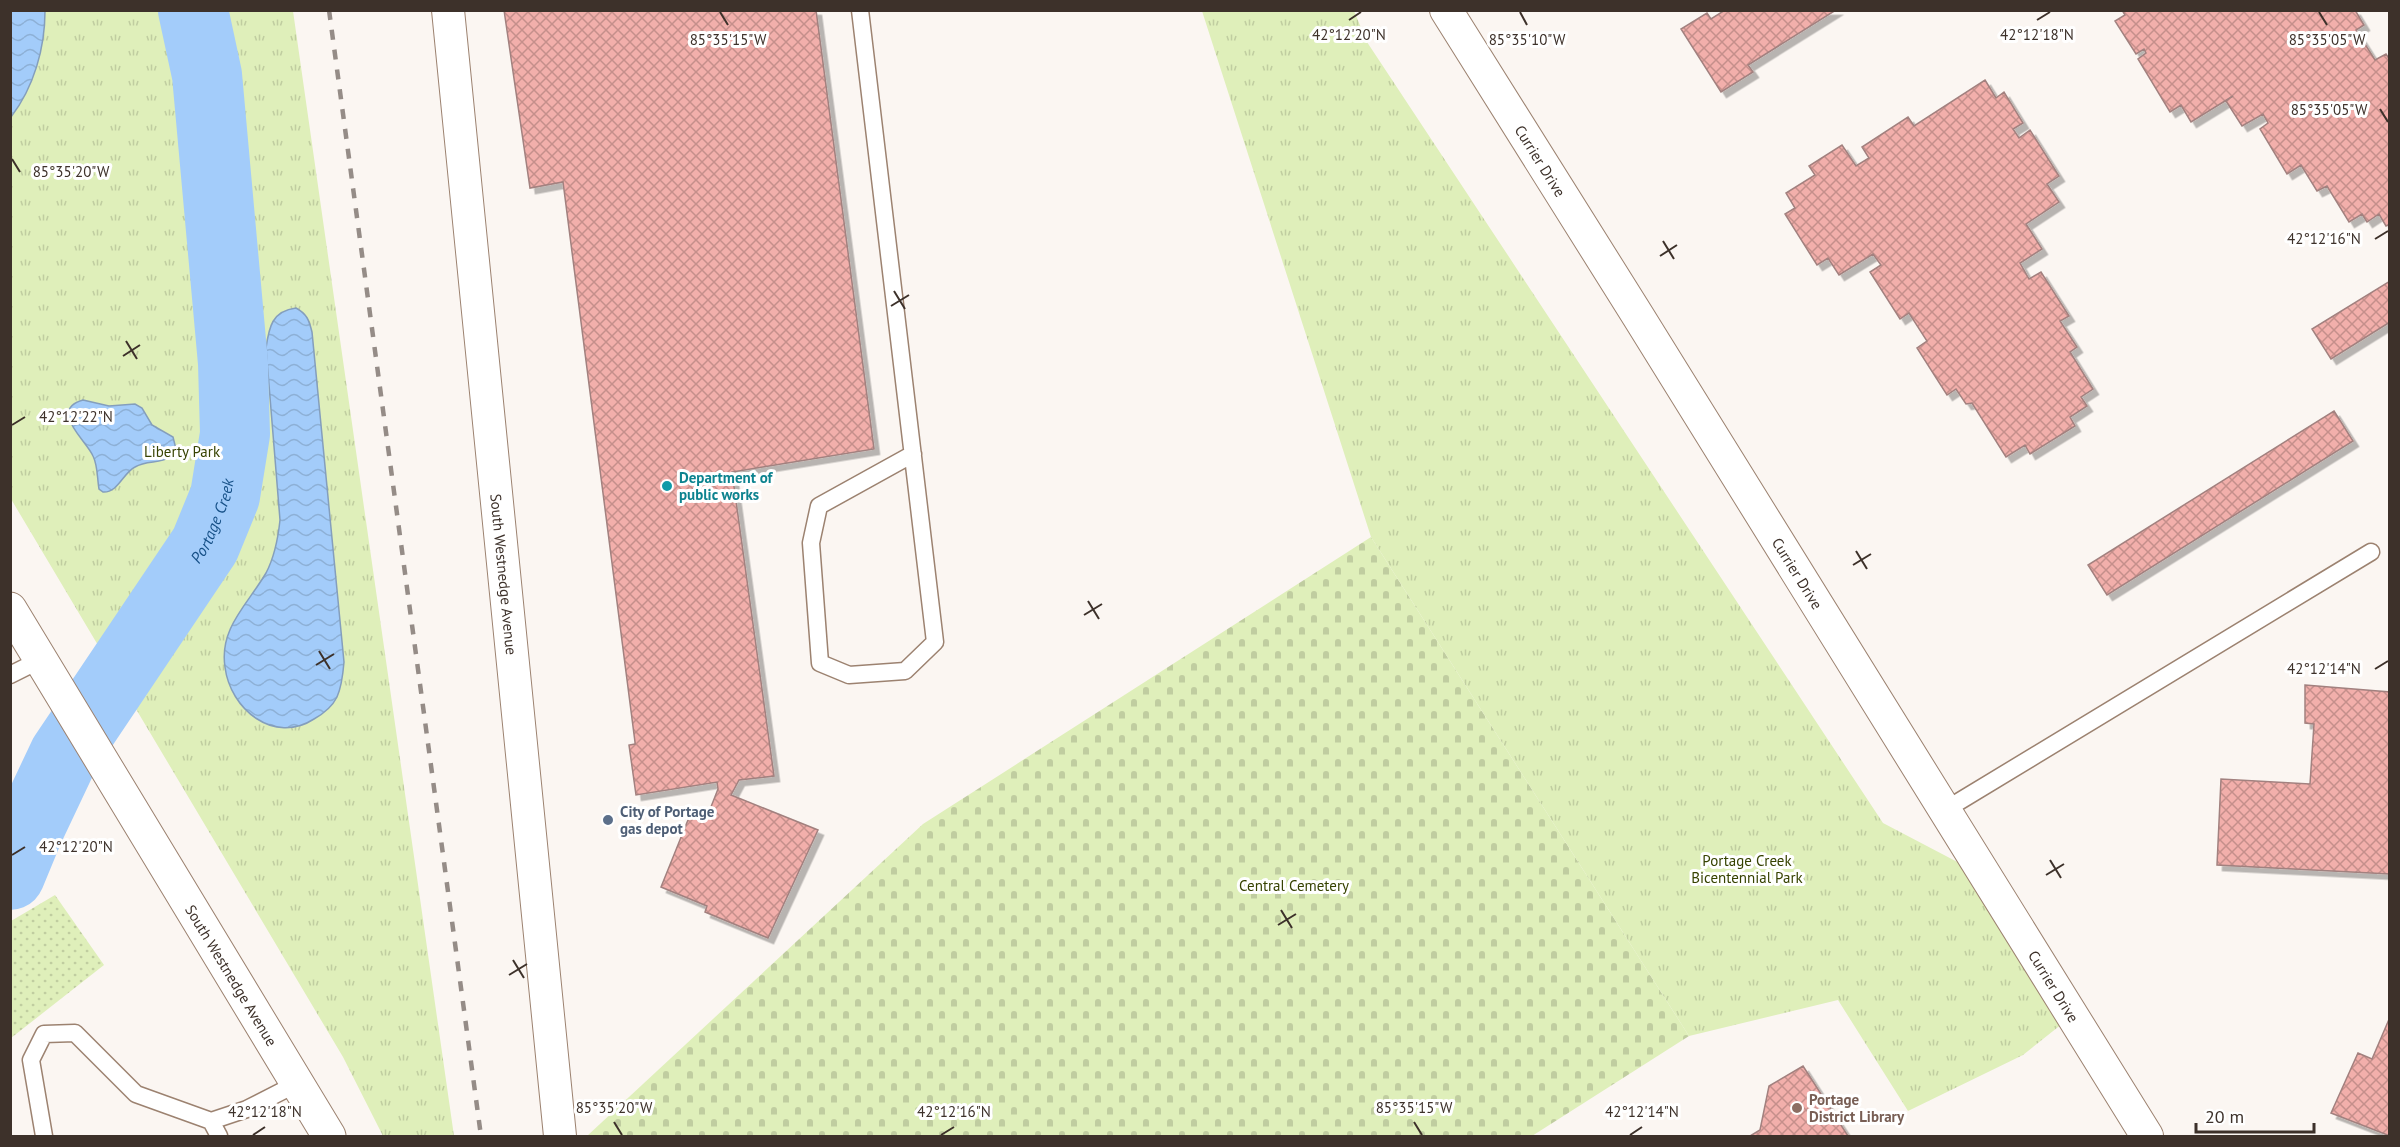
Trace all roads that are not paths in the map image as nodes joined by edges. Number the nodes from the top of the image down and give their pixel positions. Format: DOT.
graph roads {
  1 [pos="448,10"];
  2 [pos="860,10"];
  3 [pos="1446,10"];
  4 [pos="913,454"];
  5 [pos="2371,552"];
  6 [pos="10,609"];
  7 [pos="49,671"];
  8 [pos="10,675"];
  9 [pos="1945,810"];
  10 [pos="298,1083"];
  11 [pos="215,1129"];
  12 [pos="326,1130"];
  13 [pos="44,1137"];
  14 [pos="560,1137"];
  15 [pos="2147,1137"];
  1 -- 14 [label="street, South Westnedge Avenue"];
  2 -- 4 [label="lane"];
  3 -- 9 [label="street, Currier Drive"];
  4 -- 4 [label="lane"];
  5 -- 9 [label="lane"];
  6 -- 7 [label="main road, South Westnedge Avenue"];
  7 -- 8 [label="lane"];
  7 -- 10 [label="main road, South Westnedge Avenue"];
  9 -- 15 [label="street, Currier Drive"];
  10 -- 11 [label="lane"];
  10 -- 12 [label="main road, South Westnedge Avenue"];
  11 -- 13 [label="lane"];
}
